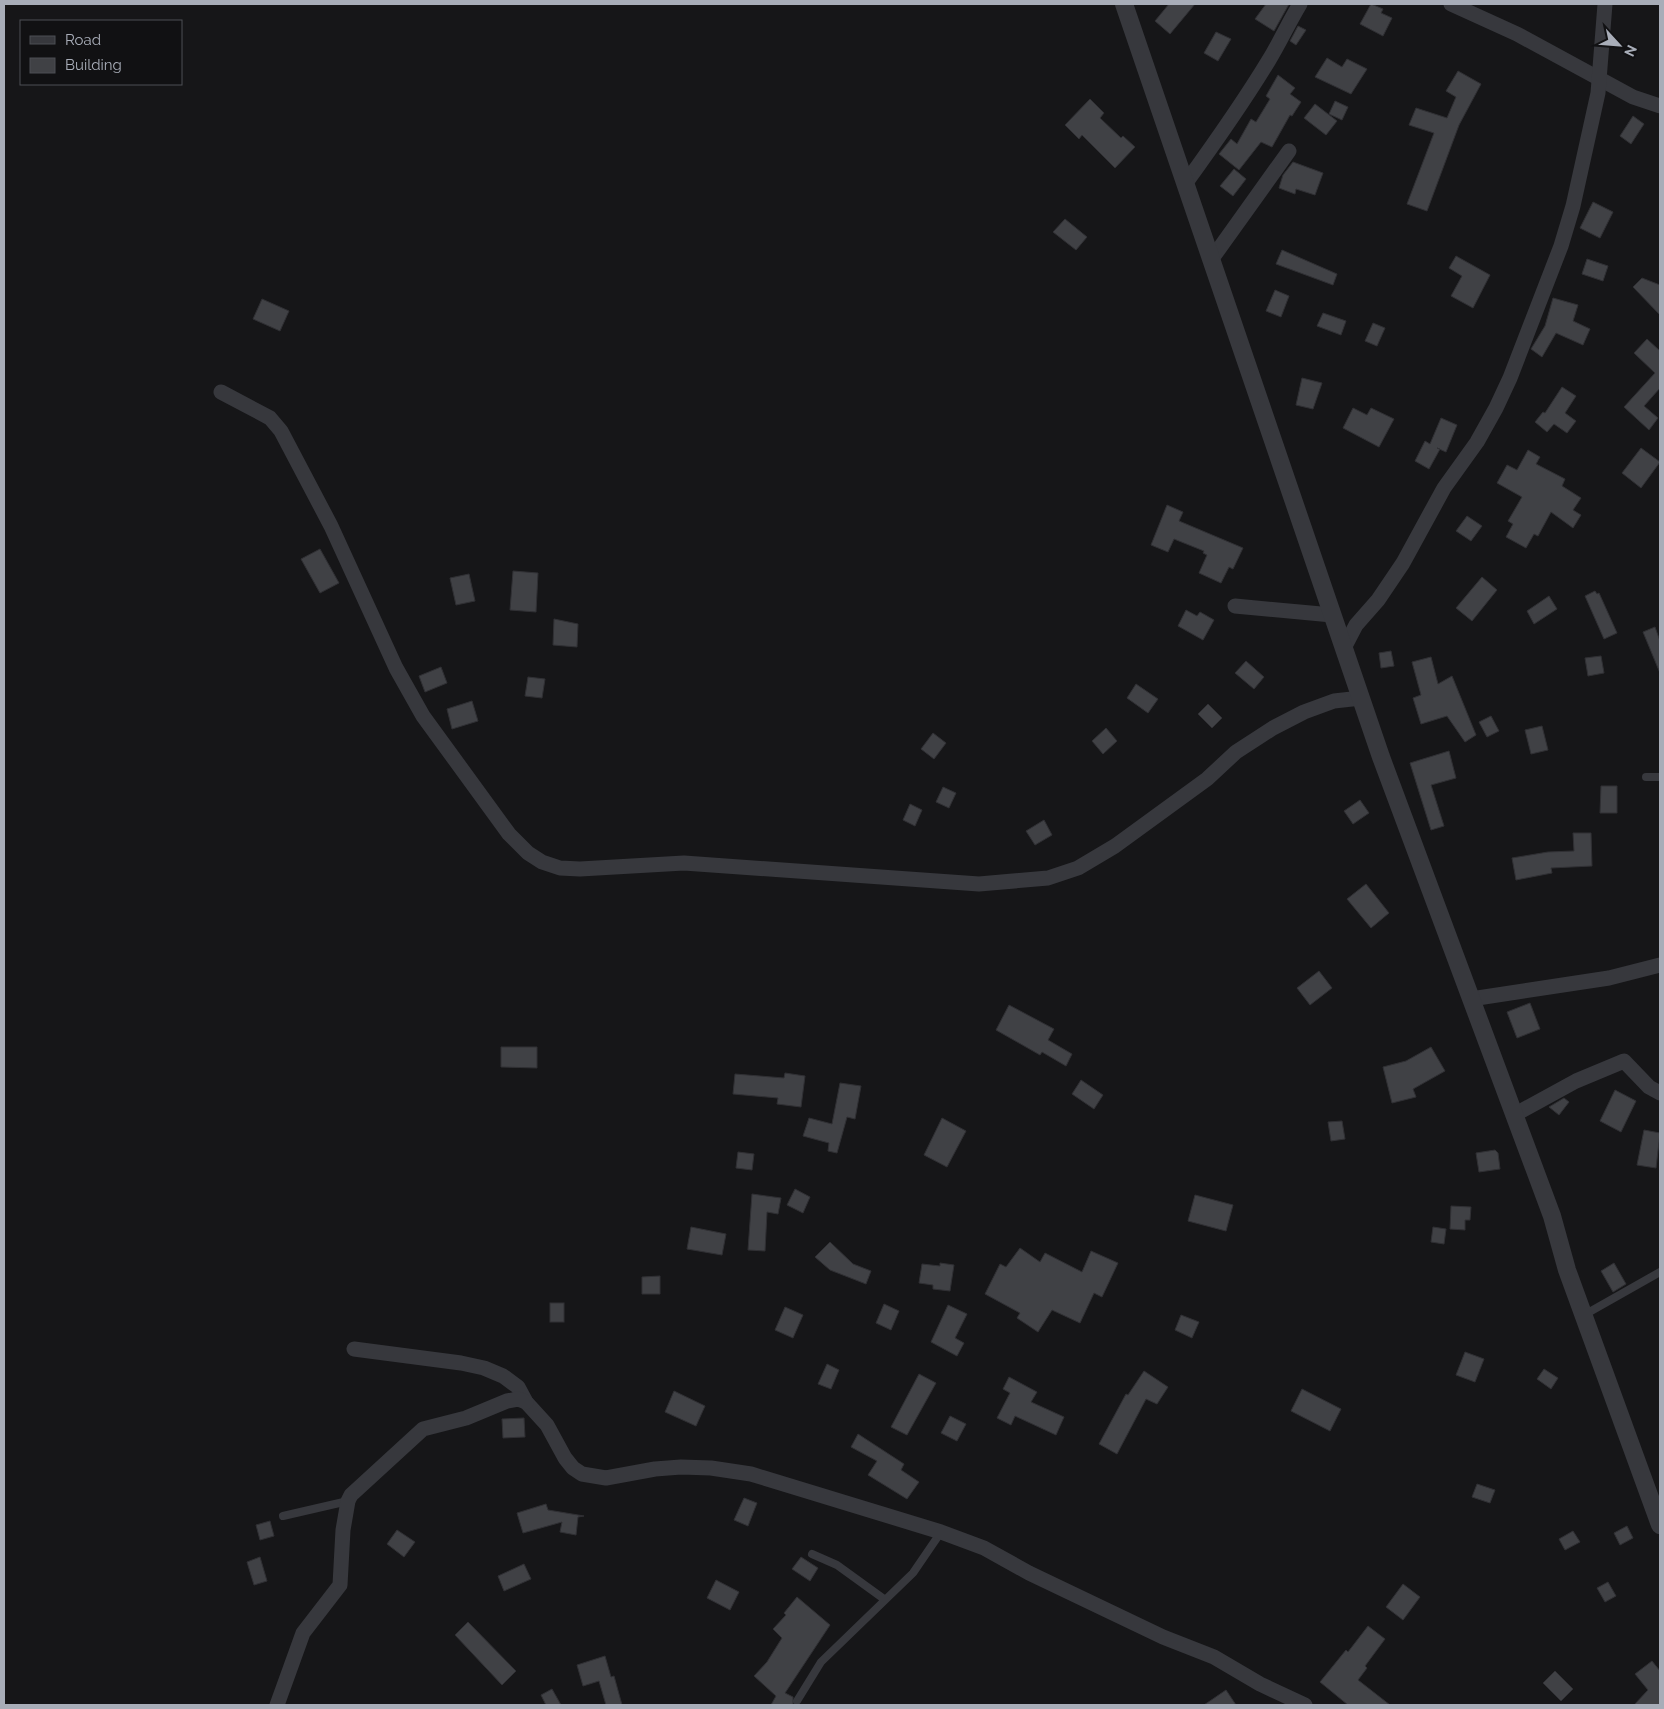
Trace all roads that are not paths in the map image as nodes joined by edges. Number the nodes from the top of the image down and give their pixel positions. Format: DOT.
graph roads {
  1 [pos="1124,4"];
  2 [pos="1300,4"];
  3 [pos="1450,4"];
  4 [pos="1605,4"];
  5 [pos="1599,78"];
  6 [pos="1660,106"];
  7 [pos="1290,151"];
  8 [pos="1185,184"];
  9 [pos="1211,260"];
  10 [pos="221,392"];
  11 [pos="1235,606"];
  12 [pos="1332,615"];
  13 [pos="1344,648"];
  14 [pos="1361,698"];
  15 [pos="1646,776"];
  16 [pos="1660,777"];
  17 [pos="1660,965"];
  18 [pos="1471,999"];
  19 [pos="1660,1093"];
  20 [pos="1514,1115"];
  21 [pos="1660,1272"];
  22 [pos="1584,1315"];
  23 [pos="354,1349"];
  24 [pos="526,1402"];
  25 [pos="348,1501"];
  26 [pos="283,1516"];
  27 [pos="1660,1525"];
  28 [pos="941,1532"];
  29 [pos="812,1554"];
  30 [pos="884,1599"];
  31 [pos="797,1701"];
  32 [pos="277,1705"];
  33 [pos="1305,1705"];
  1 -- 8 [label="street"];
  2 -- 8 [label="street"];
  3 -- 5 [label="street"];
  4 -- 5 [label="street"];
  5 -- 6 [label="street"];
  5 -- 13 [label="street"];
  7 -- 9 [label="street"];
  8 -- 9 [label="street"];
  9 -- 12 [label="street"];
  10 -- 14 [label="street"];
  11 -- 12 [label="street"];
  12 -- 13 [label="street"];
  13 -- 14 [label="street"];
  14 -- 18 [label="street"];
  15 -- 16 [label="lane"];
  17 -- 18 [label="street"];
  18 -- 20 [label="street"];
  19 -- 20 [label="street"];
  20 -- 22 [label="street"];
  21 -- 22 [label="lane"];
  22 -- 27 [label="street"];
  23 -- 24 [label="street"];
  24 -- 25 [label="street"];
  24 -- 28 [label="street"];
  25 -- 26 [label="lane"];
  25 -- 32 [label="street"];
  28 -- 30 [label="lane"];
  28 -- 33 [label="street"];
  29 -- 30 [label="lane"];
  30 -- 31 [label="lane"];
}
